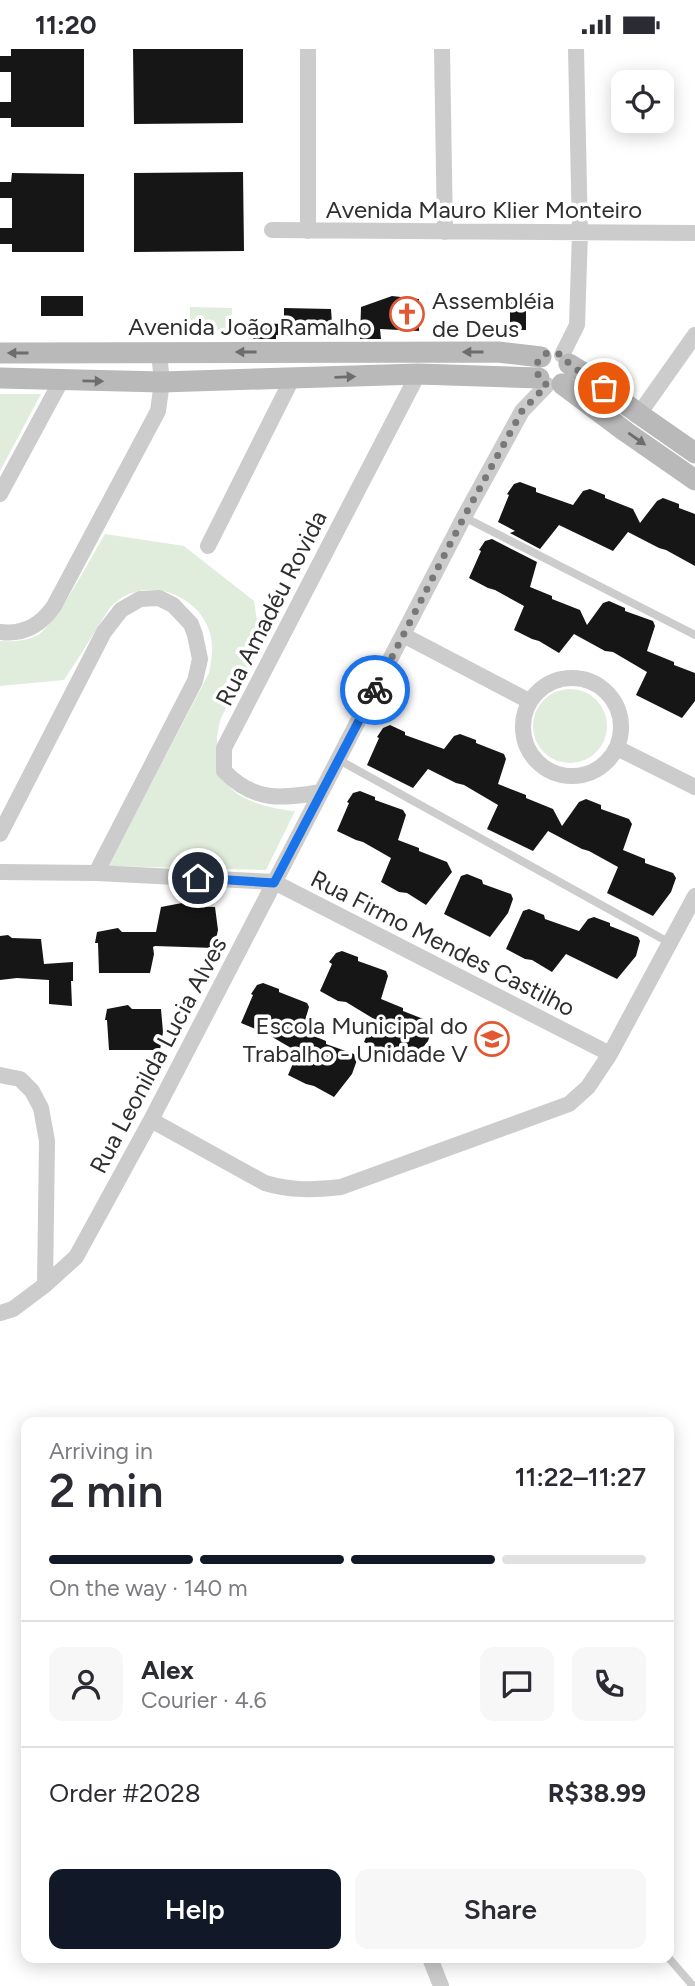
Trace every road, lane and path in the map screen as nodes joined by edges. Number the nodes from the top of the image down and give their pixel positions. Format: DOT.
graph roads {
  1 [pos="308,49"];
  2 [pos="442,49"];
  3 [pos="576,49"];
  4 [pos="272,230"];
  5 [pos="308,231"];
  6 [pos="445,232"];
  7 [pos="580,233"];
  8 [pos="695,233"];
  9 [pos="695,335"];
  10 [pos="159,352"];
  11 [pos="0,353"];
  12 [pos="553,371"];
  13 [pos="418,375"];
  14 [pos="0,378"];
  15 [pos="292,379"];
  16 [pos="61,381"];
  17 [pos="162,382"];
  18 [pos="639,414"];
  19 [pos="695,453"];
  20 [pos="695,480"];
  21 [pos="0,494"];
  22 [pos="464,517"];
  23 [pos="208,546"];
  24 [pos="0,632"];
  25 [pos="403,635"];
  26 [pos="695,635"];
  27 [pos="529,701"];
  28 [pos="617,748"];
  29 [pos="339,760"];
  30 [pos="695,787"];
  31 [pos="321,792"];
  32 [pos="0,834"];
  33 [pos="0,872"];
  34 [pos="96,873"];
  35 [pos="274,883"];
  36 [pos="695,895"];
  37 [pos="670,943"];
  38 [pos="610,1054"];
  39 [pos="0,1075"];
  40 [pos="151,1121"];
  41 [pos="45,1285"];
  42 [pos="0,1313"];
  43 [pos="432,1963"];
  44 [pos="673,1963"];
  45 [pos="441,1986"];
  46 [pos="693,1986"];
  1 -- 5 [label="street"];
  2 -- 6 [label="street"];
  3 -- 7 [label="street, Rua Leonilda Lucia Alves"];
  4 -- 5 [label="street, Avenida Mauro Klier Monteiro"];
  5 -- 6 [label="street, Avenida Mauro Klier Monteiro"];
  6 -- 7 [label="street, Avenida Mauro Klier Monteiro"];
  7 -- 8 [label="street, Avenida Mauro Klier Monteiro"];
  7 -- 12 [label="street, Rua Leonilda Lucia Alves"];
  9 -- 18 [label="street"];
  10 -- 11 [label="street, Avenida João Ramalho, one-way"];
  12 -- 10 [label="street, Avenida João Ramalho, one-way"];
  10 -- 17 [label="street"];
  12 -- 13 [label="street, Avenida João Ramalho"];
  12 -- 18 [label="street, Avenida João Ramalho"];
  12 -- 20 [label="street, one-way"];
  12 -- 22 [label="street, Rua Leonilda Lucia Alves"];
  15 -- 13 [label="street, Avenida João Ramalho, one-way"];
  13 -- 31 [label="street, Rua Amadéu Rovida"];
  14 -- 16 [label="street, Avenida João Ramalho"];
  15 -- 17 [label="street, Avenida João Ramalho"];
  15 -- 23 [label="street"];
  16 -- 17 [label="street, Avenida João Ramalho, one-way"];
  16 -- 21 [label="street"];
  17 -- 24 [label="street"];
  18 -- 19 [label="street, Avenida João Ramalho"];
  22 -- 25 [label="street, Rua Leonilda Lucia Alves"];
  22 -- 26 [label="lane"];
  25 -- 27 [label="street"];
  25 -- 29 [label="street, Rua Leonilda Lucia Alves"];
  27 -- 28 [label="street"];
  27 -- 28 [label="street"];
  28 -- 30 [label="street"];
  29 -- 31 [label="street, Rua Leonilda Lucia Alves"];
  29 -- 37 [label="lane"];
  31 -- 35 [label="street, Rua Leonilda Lucia Alves"];
  32 -- 34 [label="street"];
  33 -- 34 [label="street, Rua Firmo Mendes Castilho"];
  34 -- 35 [label="street, Rua Firmo Mendes Castilho"];
  35 -- 38 [label="street, Rua Firmo Mendes Castilho"];
  35 -- 40 [label="street, Rua Leonilda Lucia Alves"];
  36 -- 37 [label="street"];
  37 -- 38 [label="street"];
  38 -- 40 [label="street"];
  39 -- 41 [label="street"];
  40 -- 41 [label="street, Rua Leonilda Lucia Alves"];
  41 -- 42 [label="street, Rua Leonilda Lucia Alves"];
  43 -- 45 [label="street"];
  44 -- 46 [label="lane"];
}
